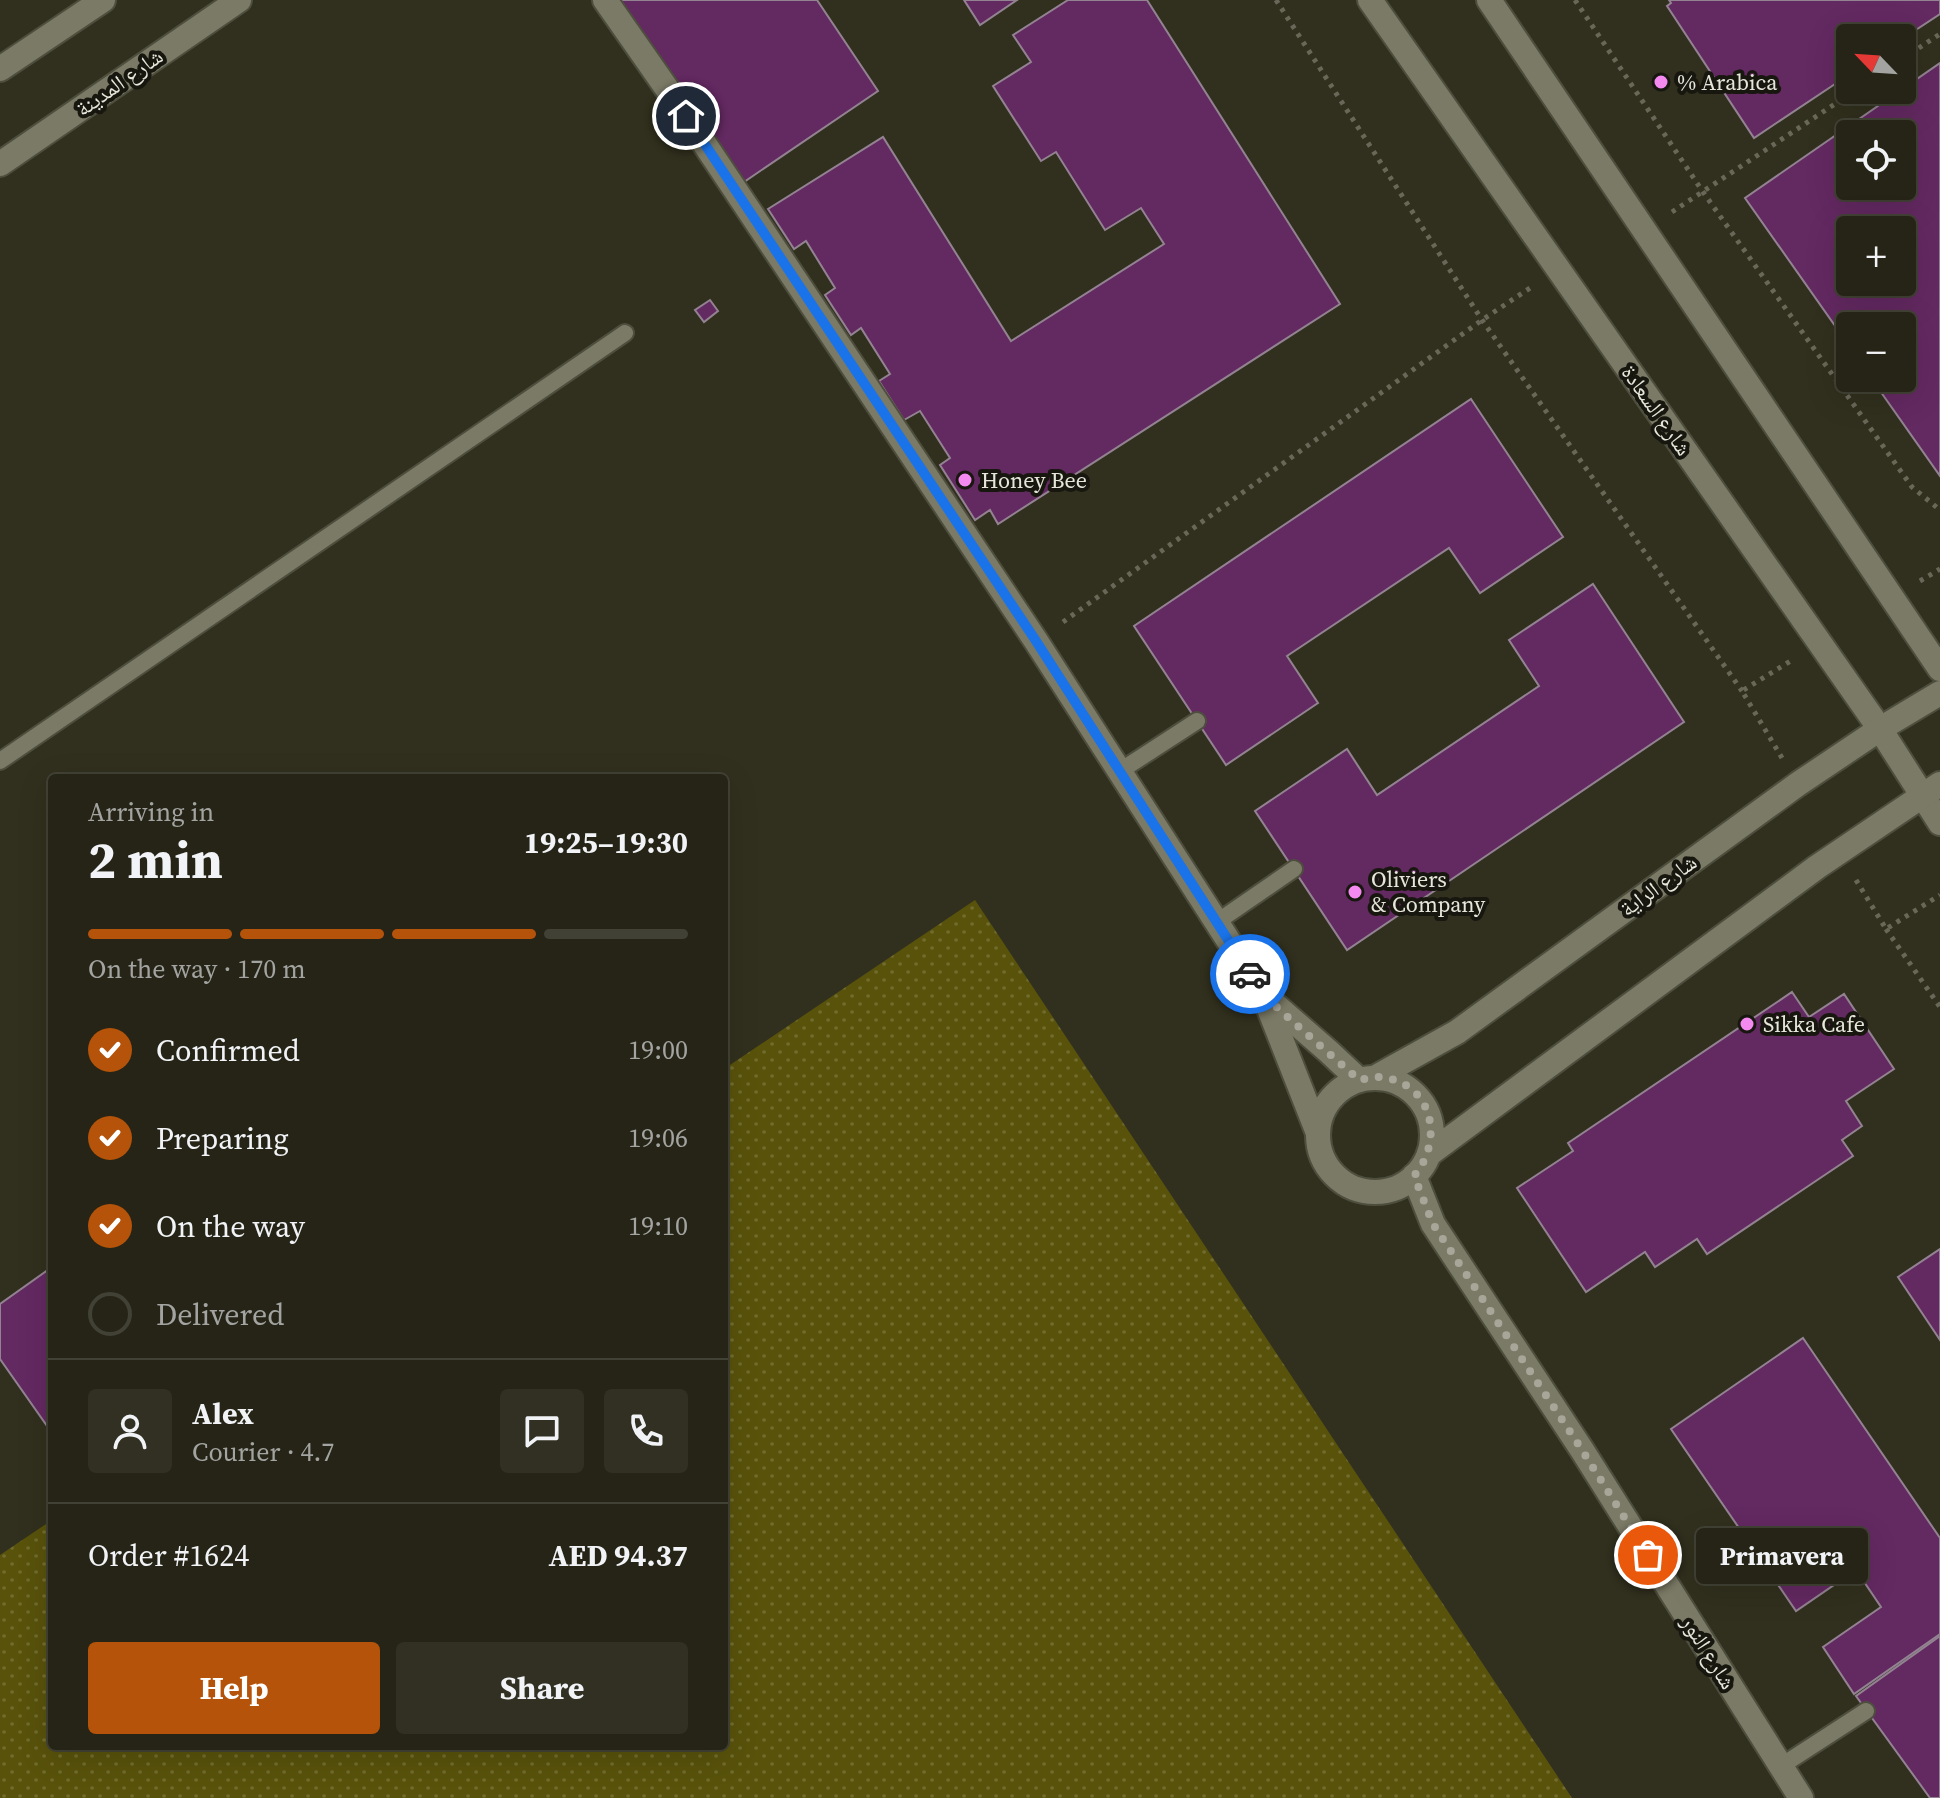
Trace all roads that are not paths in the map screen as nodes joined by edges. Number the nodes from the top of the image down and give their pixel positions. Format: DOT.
graph roads {
  1 [pos="103,0"];
  2 [pos="239,0"];
  3 [pos="605,0"];
  4 [pos="1370,0"];
  5 [pos="1489,0"];
  6 [pos="3,63"];
  7 [pos="0,164"];
  8 [pos="625,333"];
  9 [pos="1940,669"];
  10 [pos="1940,693"];
  11 [pos="1197,721"];
  12 [pos="1880,729"];
  13 [pos="0,761"];
  14 [pos="1120,771"];
  15 [pos="1931,789"];
  16 [pos="1940,823"];
  17 [pos="1294,869"];
  18 [pos="1217,922"];
  19 [pos="1264,996"];
  20 [pos="1368,1079"];
  21 [pos="1318,1133"];
  22 [pos="1429,1154"];
  23 [pos="1414,1176"];
  24 [pos="1388,1191"];
  25 [pos="1433,1224"];
  26 [pos="1866,1711"];
  27 [pos="1781,1766"];
  28 [pos="1801,1798"];
  1 -- 6 [label="street"];
  2 -- 7 [label="street, شارع المدينة"];
  3 -- 14 [label="street"];
  4 -- 12 [label="street, شارع السعادة"];
  5 -- 9 [label="street"];
  8 -- 13 [label="lane"];
  10 -- 12 [label="street, شارع الراية"];
  11 -- 14 [label="lane"];
  12 -- 15 [label="street, شارع السعادة"];
  12 -- 20 [label="street, شارع الراية"];
  14 -- 18 [label="street"];
  15 -- 16 [label="street, شارع السعادة"];
  15 -- 22 [label="street"];
  17 -- 18 [label="lane"];
  18 -- 19 [label="street"];
  19 -- 20 [label="street"];
  19 -- 21 [label="street"];
  20 -- 21 [label="street"];
  20 -- 22 [label="street"];
  21 -- 24 [label="street"];
  22 -- 23 [label="street"];
  23 -- 24 [label="street"];
  23 -- 25 [label="street, شارع النور"];
  24 -- 25 [label="street, شارع النور"];
  25 -- 27 [label="street, شارع النور"];
  26 -- 27 [label="lane"];
  27 -- 28 [label="street, شارع النور"];
}
